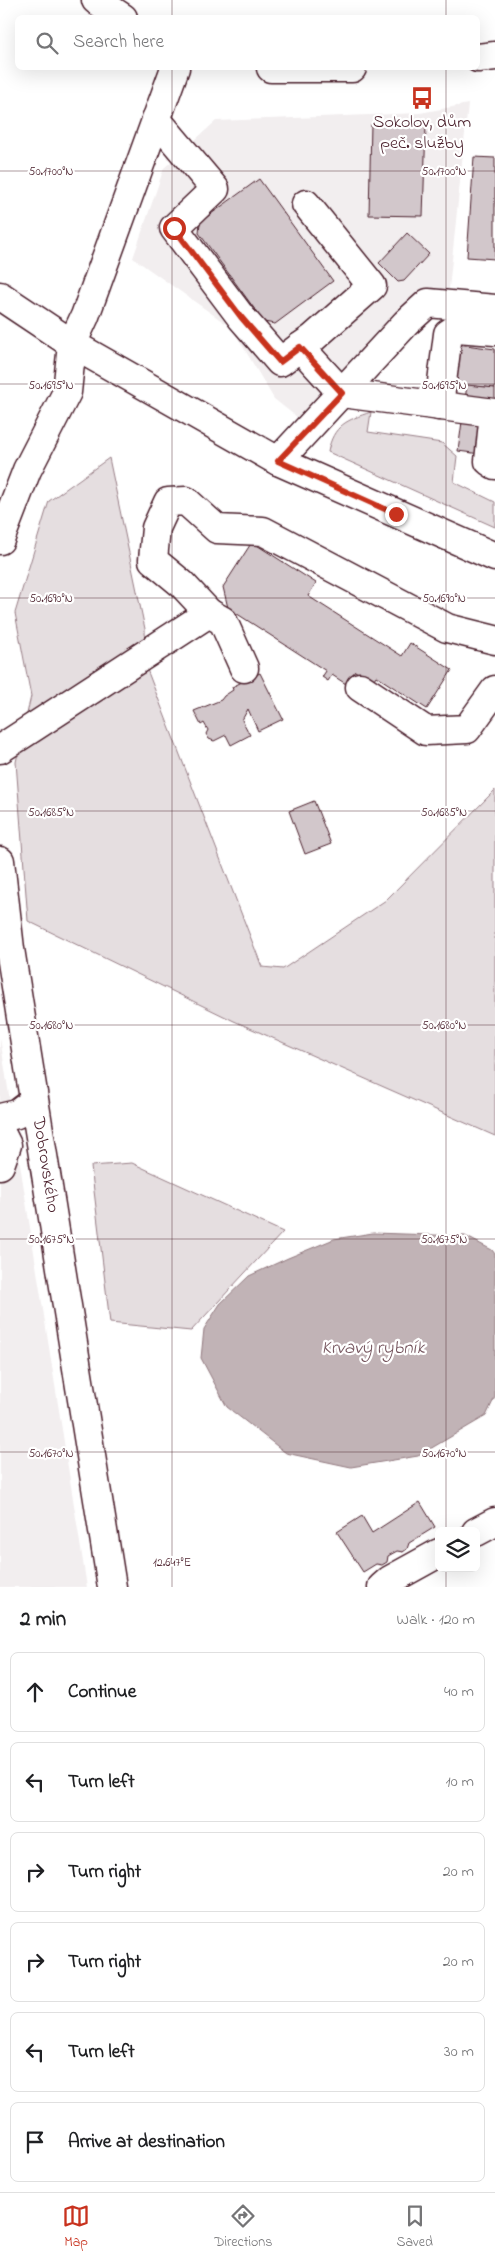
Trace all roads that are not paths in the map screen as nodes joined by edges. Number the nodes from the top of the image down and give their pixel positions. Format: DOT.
graph roads {
  1 [pos="96,0"];
  2 [pos="118,15"];
  3 [pos="495,56"];
  4 [pos="480,58"];
  5 [pos="174,70"];
  6 [pos="156,119"];
  7 [pos="306,204"];
  8 [pos="0,296"];
  9 [pos="495,309"];
  10 [pos="495,331"];
  11 [pos="72,344"];
  12 [pos="300,347"];
  13 [pos="342,393"];
  14 [pos="439,406"];
  15 [pos="278,461"];
  16 [pos="495,465"];
  17 [pos="0,540"];
  18 [pos="495,557"];
  19 [pos="209,613"];
  20 [pos="495,640"];
  21 [pos="244,668"];
  22 [pos="360,687"];
  23 [pos="495,690"];
  24 [pos="0,749"];
  25 [pos="0,861"];
  26 [pos="34,1101"];
  27 [pos="0,1118"];
  28 [pos="495,1522"];
  29 [pos="480,1530"];
  30 [pos="435,1555"];
  31 [pos="112,1587"];
  32 [pos="382,1587"];
  1 -- 2 [label="street"];
  3 -- 4 [label="street"];
  5 -- 6 [label="street"];
  6 -- 11 [label="street"];
  6 -- 12 [label="street"];
  7 -- 12 [label="street"];
  8 -- 11 [label="street"];
  9 -- 13 [label="street"];
  10 -- 14 [label="street"];
  11 -- 15 [label="street"];
  11 -- 17 [label="street"];
  12 -- 13 [label="street"];
  13 -- 14 [label="street"];
  13 -- 15 [label="street"];
  14 -- 16 [label="street"];
  15 -- 18 [label="street"];
  19 -- 20 [label="street"];
  19 -- 21 [label="street"];
  19 -- 24 [label="street"];
  22 -- 23 [label="street"];
  25 -- 26 [label="street, Dobrovského"];
  26 -- 27 [label="street"];
  26 -- 31 [label="street, Dobrovského"];
  28 -- 29 [label="street"];
  30 -- 32 [label="street"];
}
